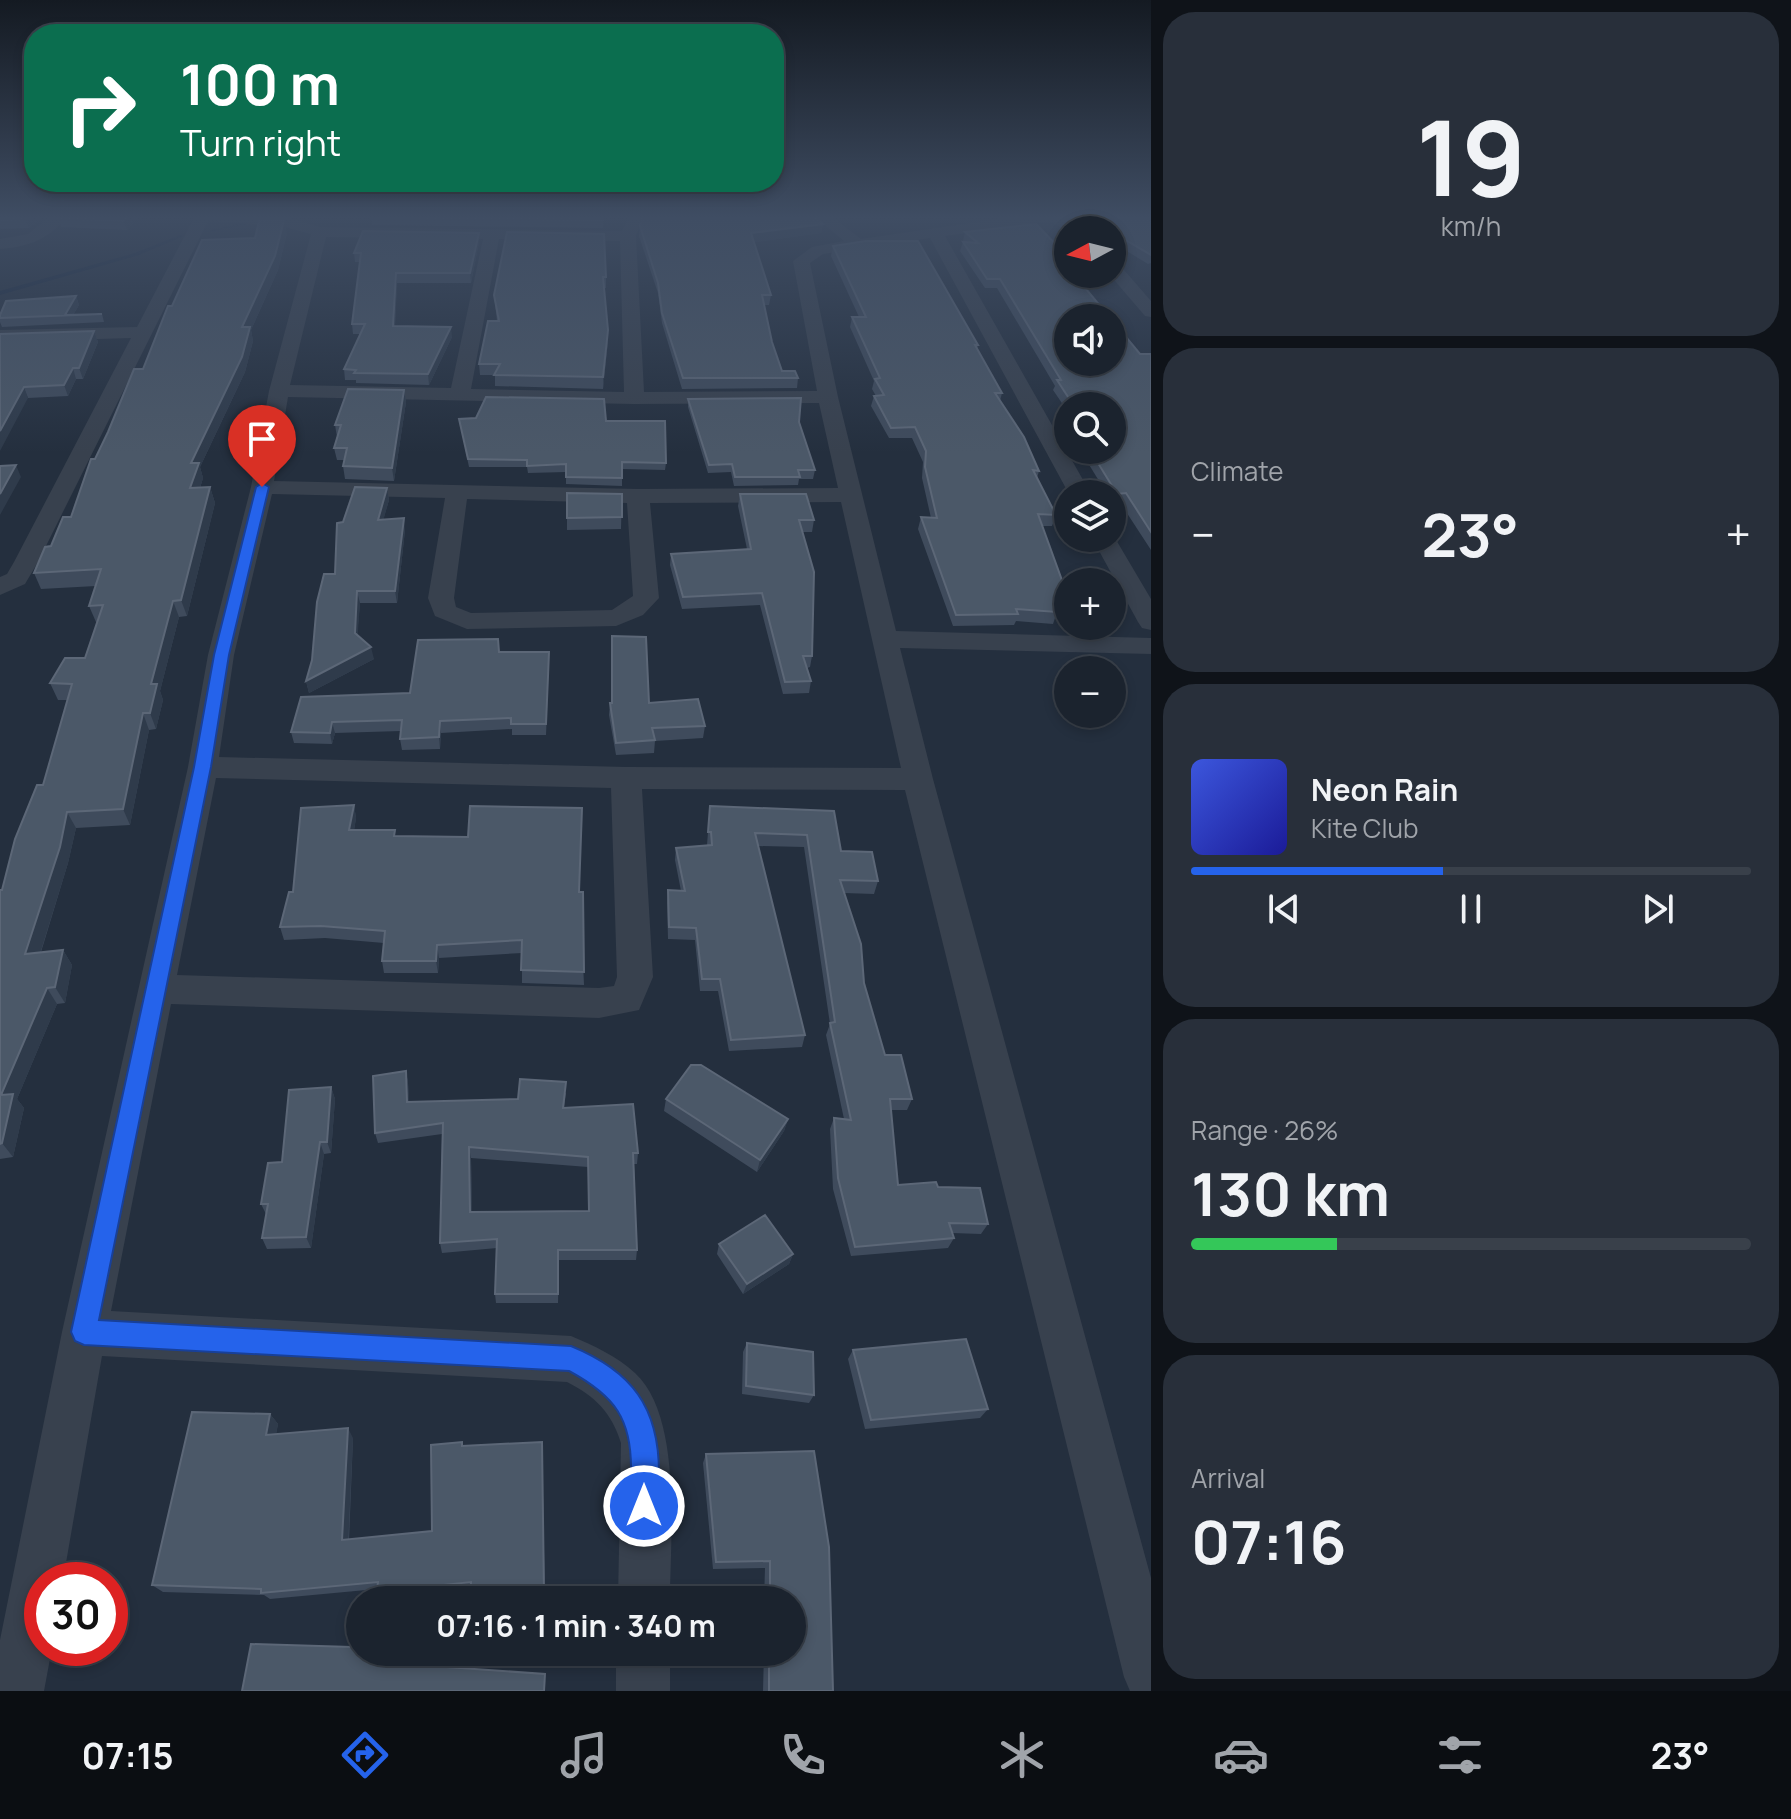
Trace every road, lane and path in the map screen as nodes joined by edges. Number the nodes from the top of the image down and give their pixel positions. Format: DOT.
graph roads {
  1 [pos="163,295"];
  2 [pos="303,295"];
  3 [pos="480,295"];
  4 [pos="630,295"];
  5 [pos="808,295"];
  6 [pos="969,295"];
  7 [pos="1137,295"];
  8 [pos="1151,312"];
  9 [pos="144,332"];
  10 [pos="0,336"];
  11 [pos="279,391"];
  12 [pos="460,395"];
  13 [pos="828,397"];
  14 [pos="634,398"];
  15 [pos="1072,480"];
  16 [pos="262,487"];
  17 [pos="457,492"];
  18 [pos="850,495"];
  19 [pos="638,496"];
  20 [pos="1112,552"];
  21 [pos="0,587"];
  22 [pos="1151,622"];
  23 [pos="887,639"];
  24 [pos="1151,646"];
  25 [pos="203,767"];
  26 [pos="626,778"];
  27 [pos="918,779"];
  28 [pos="156,989"];
  29 [pos="84,1332"];
  30 [pos="644,1586"];
  31 [pos="643,1666"];
  32 [pos="1151,1677"];
  33 [pos="17,1691"];
  34 [pos="643,1691"];
  1 -- 9 [label="street"];
  2 -- 11 [label="street"];
  3 -- 12 [label="street"];
  4 -- 14 [label="street"];
  5 -- 13 [label="street"];
  6 -- 15 [label="street"];
  7 -- 8 [label="street"];
  9 -- 10 [label="street"];
  9 -- 21 [label="street"];
  11 -- 12 [label="street"];
  11 -- 16 [label="street"];
  12 -- 14 [label="street"];
  13 -- 14 [label="street"];
  13 -- 18 [label="street"];
  16 -- 17 [label="street"];
  16 -- 25 [label="street"];
  17 -- 19 [label="street"];
  17 -- 19 [label="street"];
  18 -- 19 [label="street"];
  18 -- 23 [label="street"];
  20 -- 22 [label="street"];
  23 -- 24 [label="street"];
  23 -- 27 [label="street"];
  25 -- 26 [label="street"];
  25 -- 28 [label="street"];
  26 -- 27 [label="street"];
  26 -- 28 [label="street"];
  27 -- 32 [label="street"];
  28 -- 29 [label="street"];
  29 -- 30 [label="street"];
  29 -- 33 [label="street"];
  31 -- 34 [label="street"];
}
